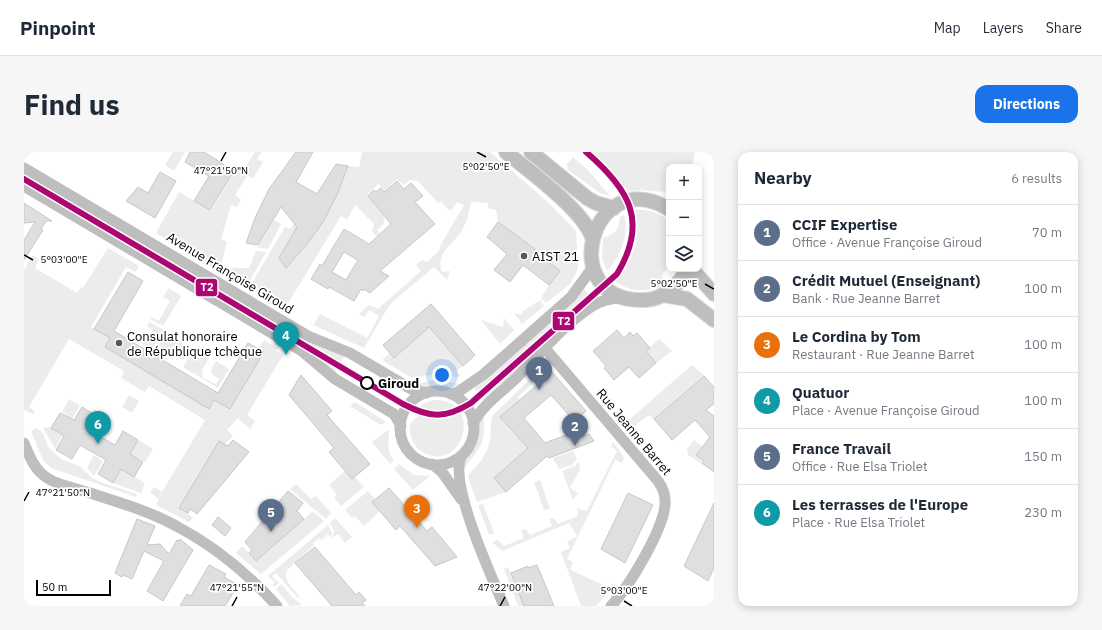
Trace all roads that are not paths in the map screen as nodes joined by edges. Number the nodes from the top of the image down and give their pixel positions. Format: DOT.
graph roads {
  1 [pos="506,152"];
  2 [pos="531,152"];
  3 [pos="24,168"];
  4 [pos="24,186"];
  5 [pos="614,208"];
  6 [pos="666,208"];
  7 [pos="592,237"];
  8 [pos="593,267"];
  9 [pos="685,272"];
  10 [pos="695,272"];
  11 [pos="714,294"];
  12 [pos="664,295"];
  13 [pos="623,298"];
  14 [pos="714,320"];
  15 [pos="544,348"];
  16 [pos="427,393"];
  17 [pos="451,394"];
  18 [pos="473,423"];
  19 [pos="401,426"];
  20 [pos="24,443"];
  21 [pos="462,455"];
  22 [pos="432,464"];
  23 [pos="463,502"];
  24 [pos="277,606"];
  25 [pos="504,606"];
  26 [pos="611,606"];
  1 -- 7 [label="main road"];
  2 -- 5 [label="main road"];
  3 -- 16 [label="street, Avenue Françoise Giroud"];
  4 -- 19 [label="street"];
  5 -- 6 [label="main road"];
  5 -- 7 [label="main road"];
  7 -- 8 [label="main road"];
  8 -- 13 [label="main road"];
  8 -- 17 [label="street"];
  9 -- 12 [label="main road"];
  10 -- 11 [label="main road"];
  12 -- 13 [label="main road"];
  12 -- 14 [label="main road"];
  13 -- 15 [label="street"];
  15 -- 18 [label="street"];
  15 -- 26 [label="street, Rue Jeanne Barret"];
  16 -- 17 [label="street, Avenue Françoise Giroud"];
  16 -- 19 [label="street"];
  17 -- 18 [label="street"];
  18 -- 21 [label="street"];
  19 -- 22 [label="street"];
  20 -- 24 [label="street"];
  21 -- 22 [label="street"];
  21 -- 23 [label="street"];
  22 -- 23 [label="street"];
  23 -- 25 [label="street"];
}
